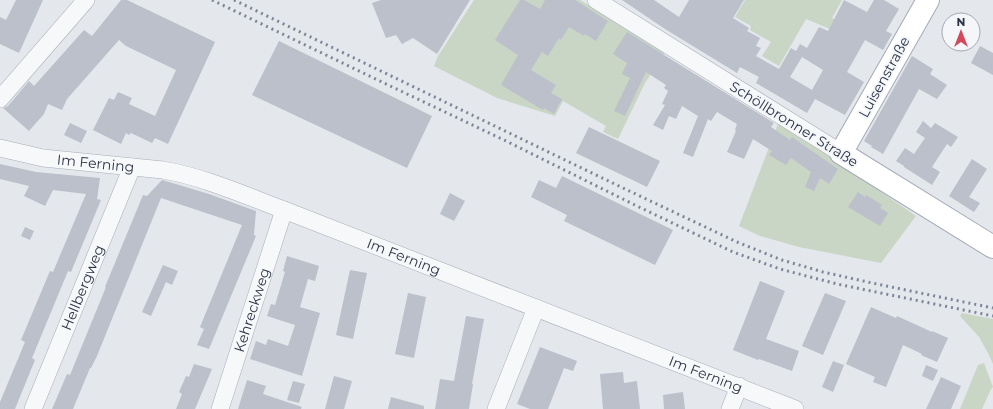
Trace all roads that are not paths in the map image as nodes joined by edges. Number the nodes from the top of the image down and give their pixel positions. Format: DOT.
graph roads {
  1 [pos="86,0"];
  2 [pos="596,0"];
  3 [pos="928,0"];
  4 [pos="0,99"];
  5 [pos="0,148"];
  6 [pos="841,153"];
  7 [pos="132,167"];
  8 [pos="284,210"];
  9 [pos="993,248"];
  10 [pos="536,308"];
  11 [pos="739,386"];
  12 [pos="33,409"];
  13 [pos="220,409"];
  14 [pos="496,409"];
  15 [pos="730,409"];
  16 [pos="795,409"];
  1 -- 4 [label="street"];
  2 -- 6 [label="street, Schöllbronner Straße"];
  3 -- 6 [label="main road, Luisenstraße"];
  5 -- 7 [label="street, Im Ferning"];
  6 -- 9 [label="main road, Schöllbronner Straße"];
  7 -- 8 [label="street, Im Ferning"];
  7 -- 12 [label="street, Hellbergweg"];
  8 -- 10 [label="street, Im Ferning"];
  8 -- 13 [label="street, Kehreckweg"];
  10 -- 11 [label="street, Im Ferning"];
  10 -- 14 [label="street"];
  11 -- 15 [label="street"];
  11 -- 16 [label="street, Im Ferning"];
}
